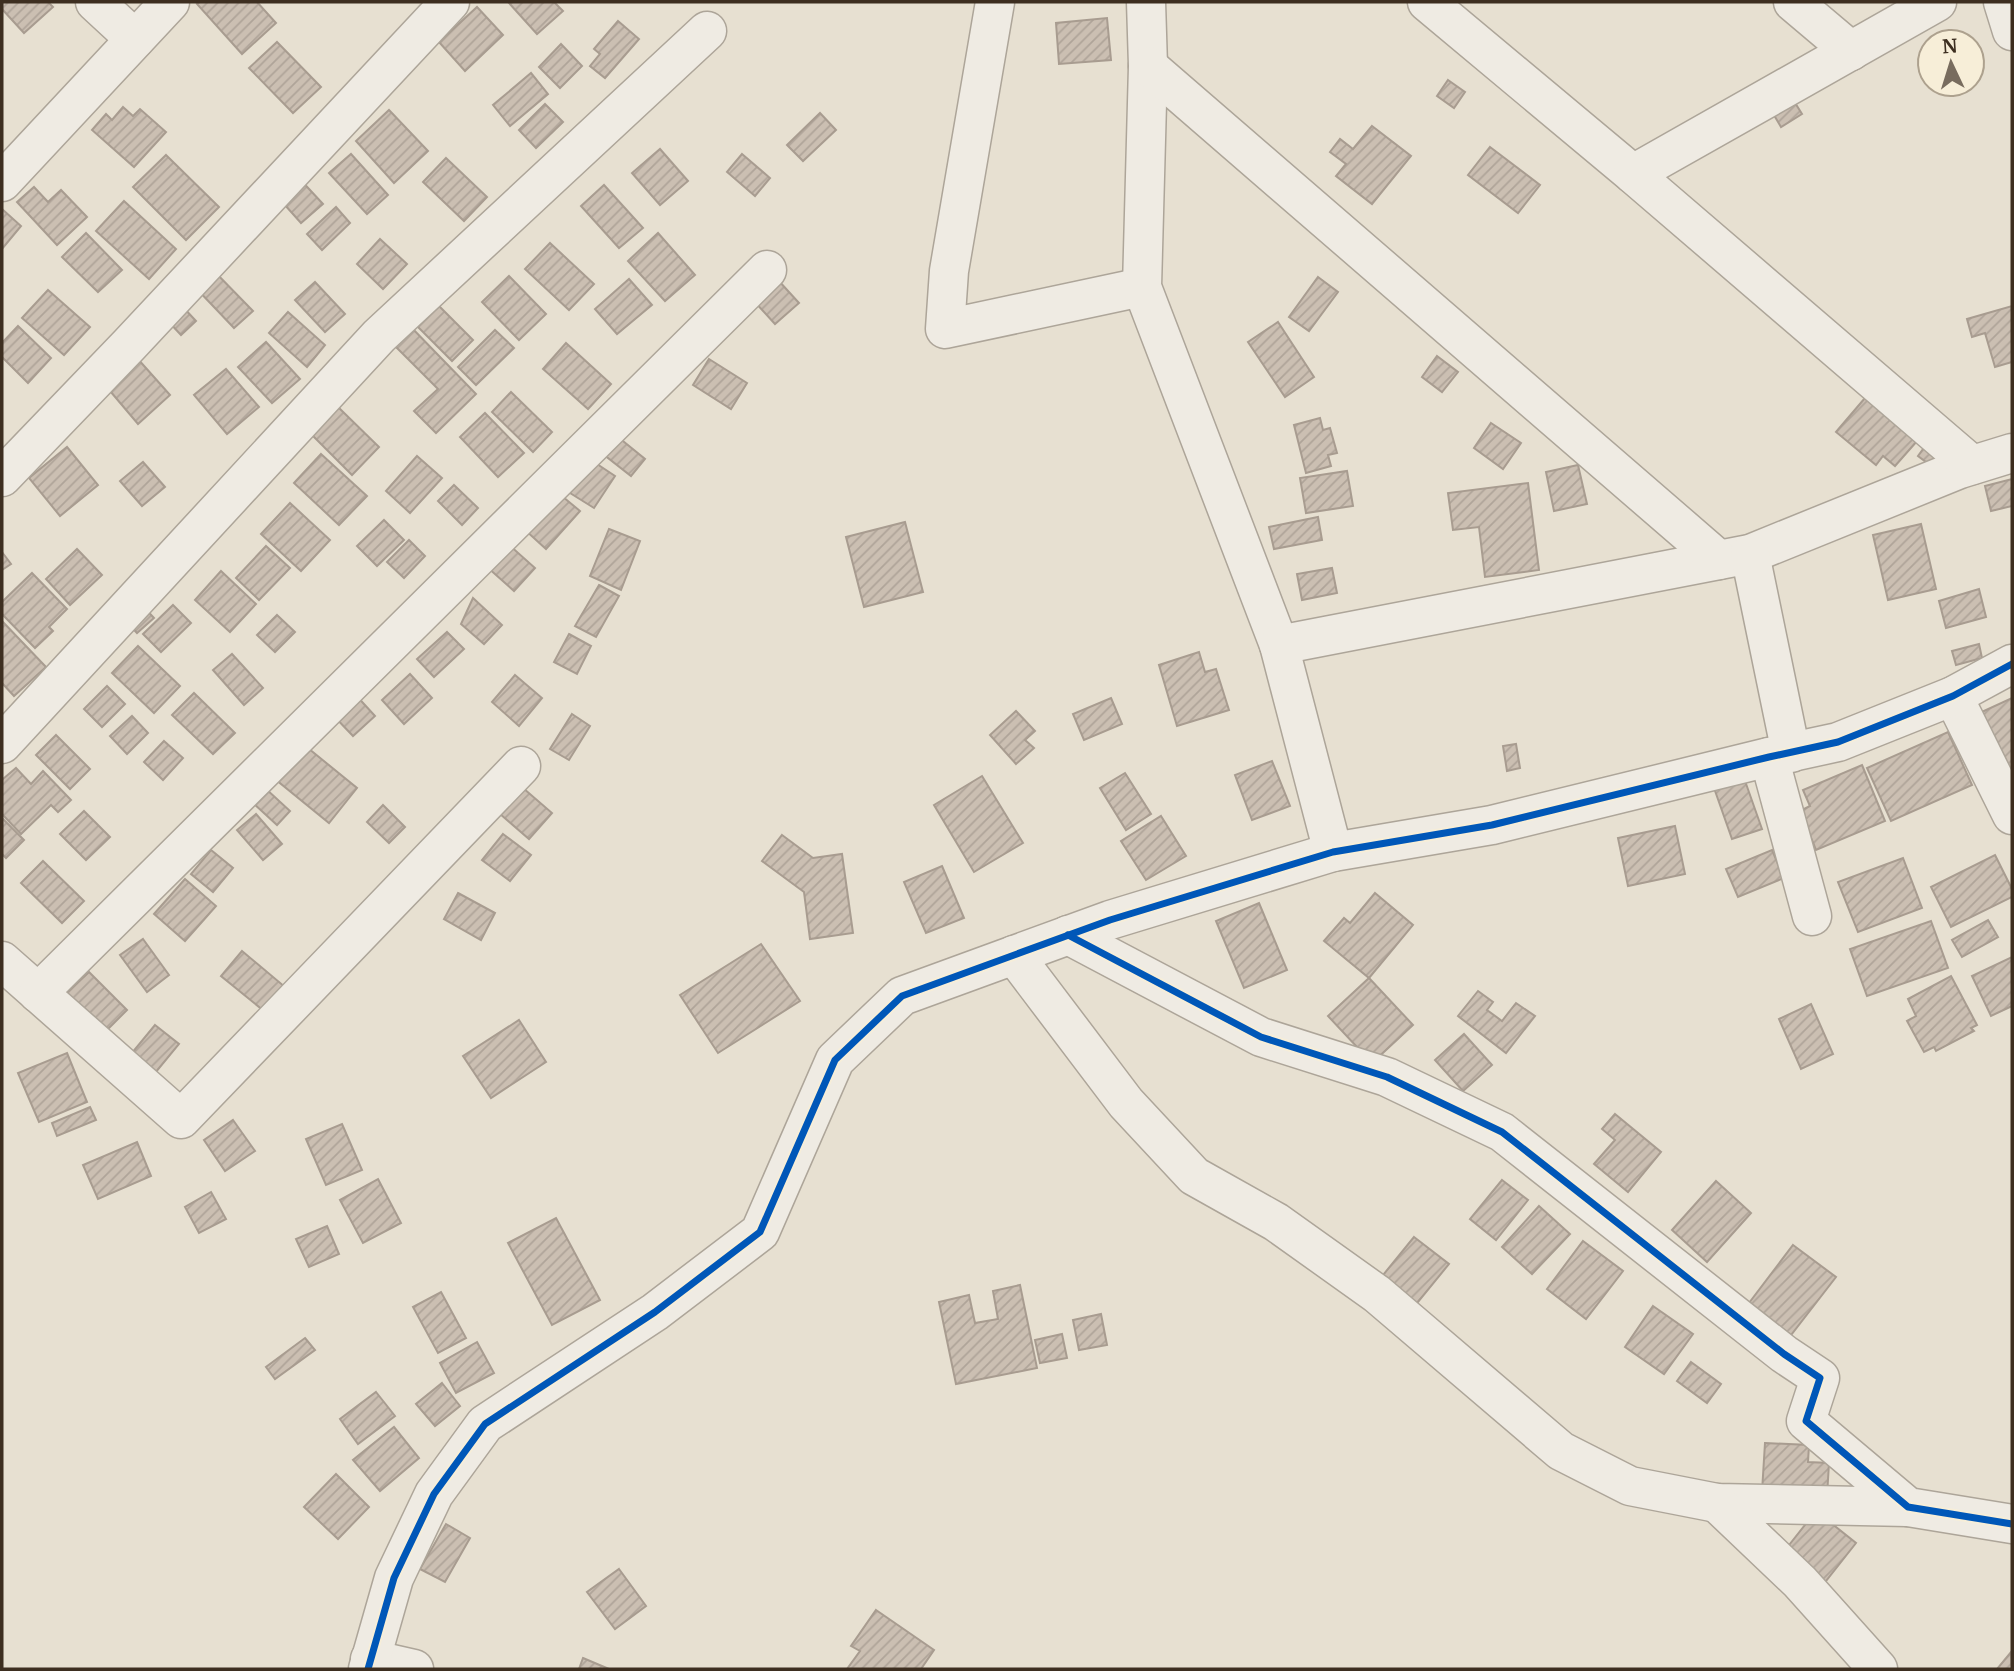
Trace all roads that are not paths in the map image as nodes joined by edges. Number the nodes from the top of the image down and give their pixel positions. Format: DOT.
graph roads {
  1 [pos="95,2"];
  2 [pos="170,2"];
  3 [pos="995,2"];
  4 [pos="1146,2"];
  5 [pos="1427,2"];
  6 [pos="1793,2"];
  7 [pos="1937,2"];
  8 [pos="2003,2"];
  9 [pos="442,4"];
  10 [pos="707,31"];
  11 [pos="2012,31"];
  12 [pos="135,39"];
  13 [pos="1851,51"];
  14 [pos="1148,66"];
  15 [pos="1633,174"];
  16 [pos="2,180"];
  17 [pos="767,270"];
  18 [pos="1142,287"];
  19 [pos="2012,453"];
  20 [pos="1972,465"];
  21 [pos="2,477"];
  22 [pos="1735,557"];
  23 [pos="1279,645"];
  24 [pos="2012,664"];
  25 [pos="1953,696"];
  26 [pos="2,744"];
  27 [pos="1780,755"];
  28 [pos="520,766"];
  29 [pos="2012,815"];
  30 [pos="1334,852"];
  31 [pos="1812,916"];
  32 [pos="1068,935"];
  33 [pos="1014,955"];
  34 [pos="2,961"];
  35 [pos="38,993"];
  36 [pos="1717,1503"];
  37 [pos="1908,1507"];
  38 [pos="2012,1524"];
  39 [pos="369,1664"];
  40 [pos="414,1669"];
  41 [pos="1878,1669"];
  1 -- 12 [label="street"];
  2 -- 12 [label="street"];
  3 -- 18 [label="street"];
  4 -- 14 [label="street"];
  5 -- 15 [label="street"];
  6 -- 13 [label="street"];
  7 -- 13 [label="street"];
  8 -- 11 [label="street"];
  9 -- 21 [label="street"];
  10 -- 26 [label="street"];
  12 -- 16 [label="street"];
  13 -- 15 [label="street"];
  14 -- 18 [label="street"];
  14 -- 22 [label="street"];
  15 -- 20 [label="street"];
  17 -- 35 [label="street"];
  18 -- 23 [label="street"];
  19 -- 20 [label="street"];
  20 -- 22 [label="street"];
  22 -- 23 [label="street"];
  22 -- 27 [label="street"];
  23 -- 30 [label="street"];
  24 -- 25 [label="street"];
  25 -- 27 [label="street"];
  25 -- 29 [label="street"];
  27 -- 30 [label="street"];
  27 -- 31 [label="street"];
  28 -- 35 [label="street"];
  30 -- 32 [label="street"];
  32 -- 33 [label="street"];
  32 -- 37 [label="street"];
  33 -- 36 [label="street"];
  33 -- 39 [label="street"];
  34 -- 35 [label="street"];
  36 -- 37 [label="street"];
  36 -- 41 [label="street"];
  37 -- 38 [label="street"];
  39 -- 40 [label="street"];
}
